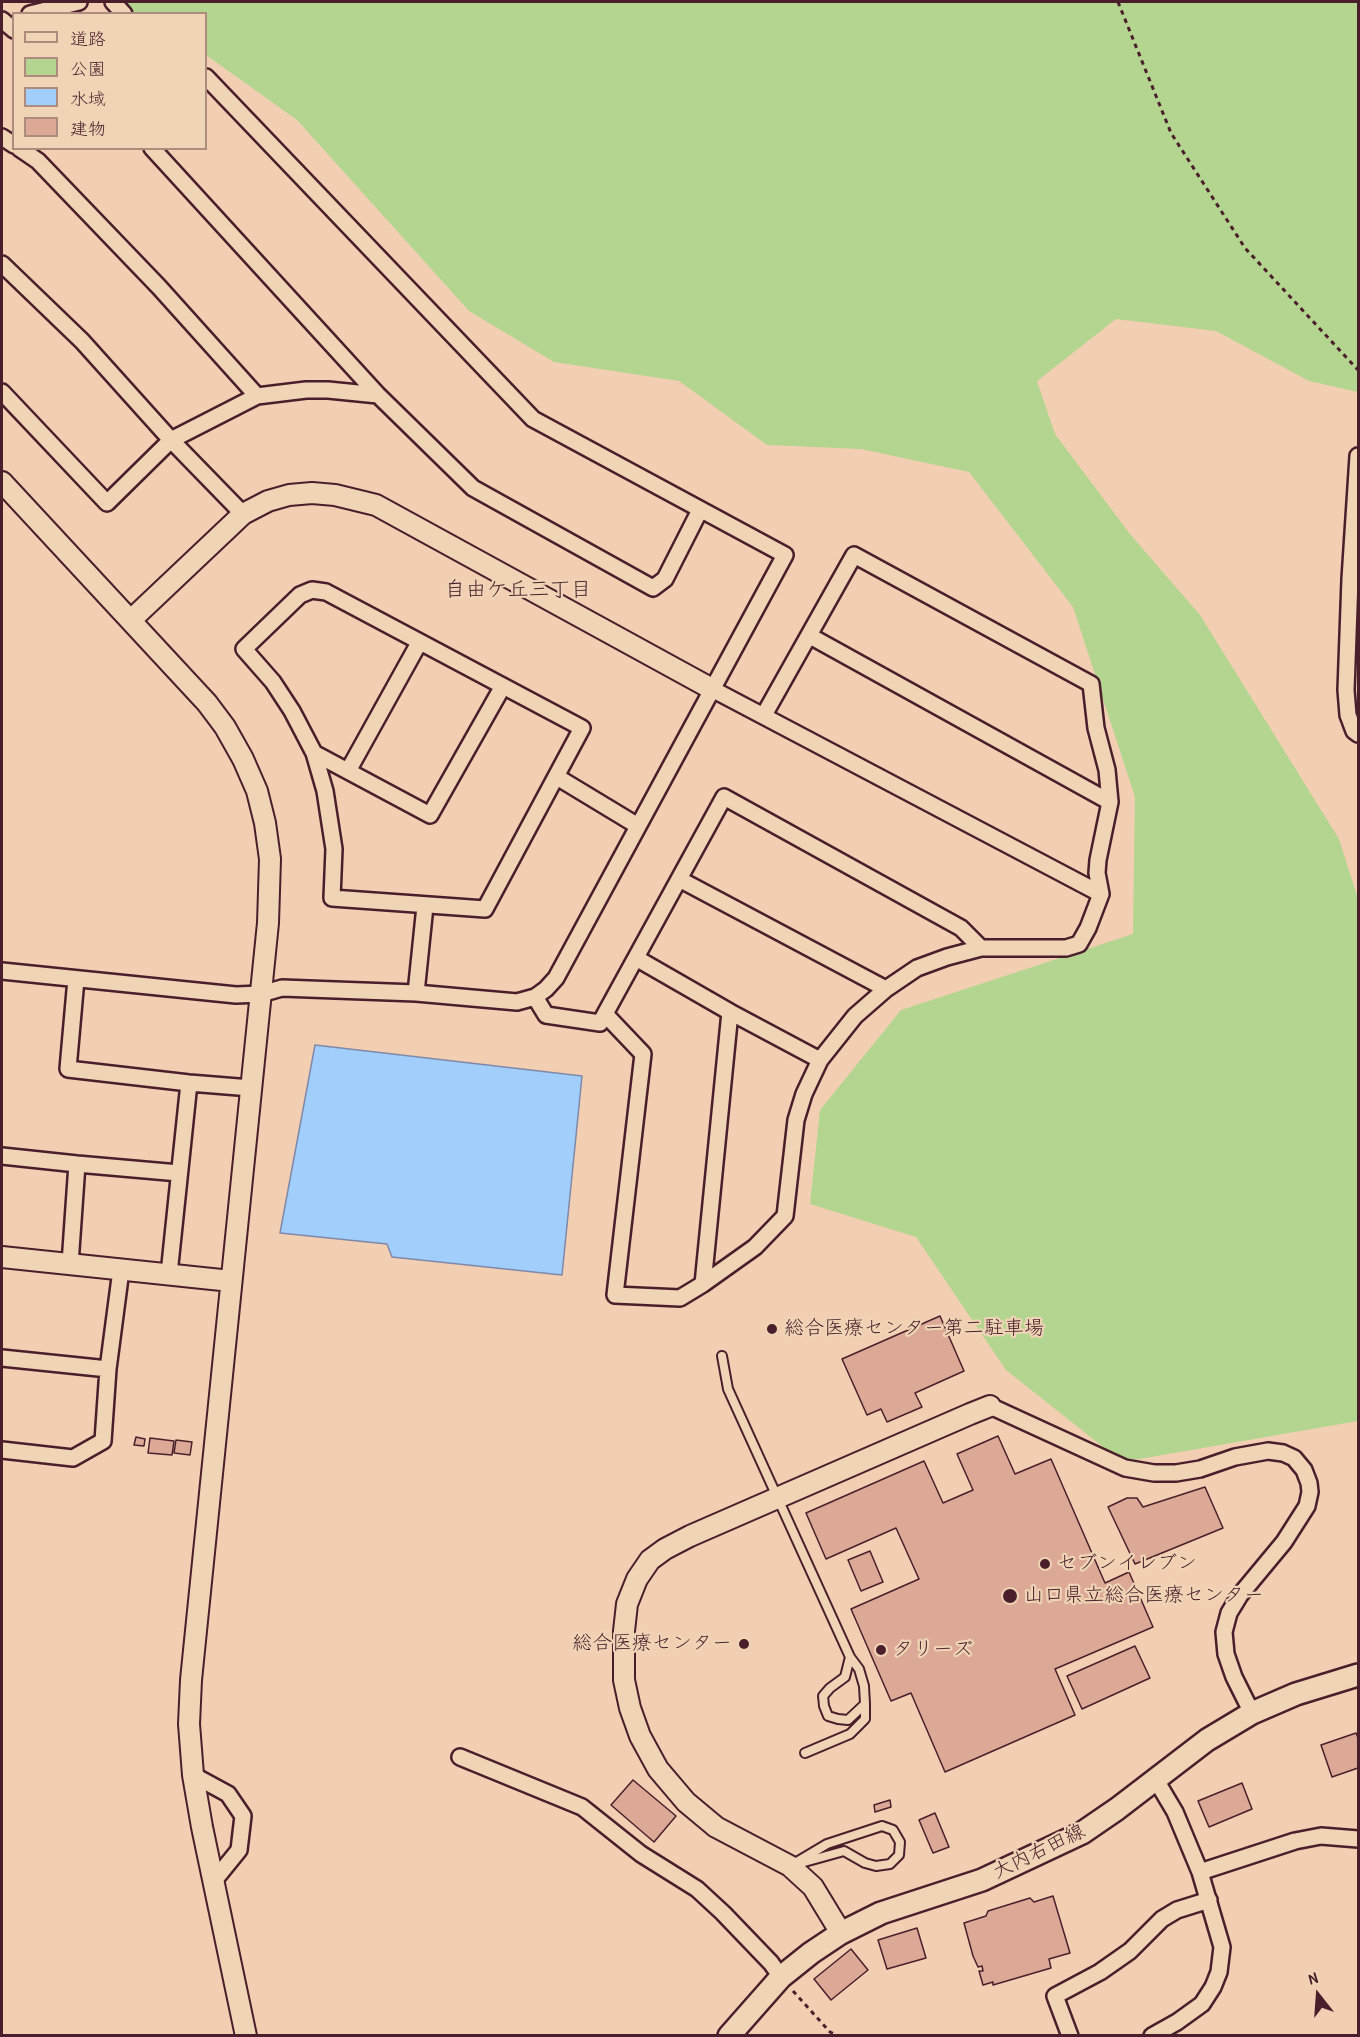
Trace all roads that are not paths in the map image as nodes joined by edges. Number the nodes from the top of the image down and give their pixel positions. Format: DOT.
graph roads {
  1 [pos="79,2"];
  2 [pos="38,12"];
  3 [pos="207,78"];
  4 [pos="22,150"];
  5 [pos="154,150"];
  6 [pos="2,264"];
  7 [pos="2,392"];
  8 [pos="378,395"];
  9 [pos="257,396"];
  10 [pos="171,440"];
  11 [pos="1358,463"];
  12 [pos="2,482"];
  13 [pos="700,510"];
  14 [pos="243,514"];
  15 [pos="131,620"];
  16 [pos="810,636"];
  17 [pos="419,643"];
  18 [pos="503,686"];
  19 [pos="712,689"];
  20 [pos="764,715"];
  21 [pos="1359,734"];
  22 [pos="314,753"];
  23 [pos="348,771"];
  24 [pos="557,777"];
  25 [pos="1110,802"];
  26 [pos="638,826"];
  27 [pos="679,879"];
  28 [pos="1101,894"];
  29 [pos="425,906"];
  30 [pos="981,948"];
  31 [pos="636,958"];
  32 [pos="2,971"];
  33 [pos="76,979"];
  34 [pos="886,989"];
  35 [pos="416,993"];
  36 [pos="261,994"];
  37 [pos="535,997"];
  38 [pos="730,1012"];
  39 [pos="605,1014"];
  40 [pos="820,1060"];
  41 [pos="189,1083"];
  42 [pos="251,1088"];
  43 [pos="2,1156"];
  44 [pos="77,1164"];
  45 [pos="179,1173"];
  46 [pos="2,1257"];
  47 [pos="70,1264"];
  48 [pos="121,1270"];
  49 [pos="169,1275"];
  50 [pos="231,1281"];
  51 [pos="703,1284"];
  52 [pos="722,1356"];
  53 [pos="2,1358"];
  54 [pos="108,1369"];
  55 [pos="990,1406"];
  56 [pos="2,1450"];
  57 [pos="777,1498"];
  58 [pos="850,1657"];
  59 [pos="1359,1675"];
  60 [pos="865,1704"];
  61 [pos="1252,1713"];
  62 [pos="805,1753"];
  63 [pos="460,1757"];
  64 [pos="193,1775"];
  65 [pos="1155,1780"];
  66 [pos="1359,1839"];
  67 [pos="790,1866"];
  68 [pos="1200,1872"];
  69 [pos="213,1882"];
  70 [pos="1209,1900"];
  71 [pos="841,1933"];
  72 [pos="781,1977"];
  73 [pos="246,2036"];
  74 [pos="729,2036"];
  75 [pos="1070,2036"];
  76 [pos="1152,2036"];
  1 -- 2 [label="street"];
  3 -- 13 [label="street"];
  4 -- 9 [label="street"];
  5 -- 8 [label="street"];
  6 -- 10 [label="street"];
  7 -- 10 [label="street"];
  8 -- 9 [label="street"];
  8 -- 13 [label="street"];
  9 -- 10 [label="street"];
  10 -- 14 [label="street"];
  11 -- 21 [label="street"];
  12 -- 15 [label="street"];
  13 -- 19 [label="street"];
  14 -- 15 [label="street"];
  14 -- 19 [label="street"];
  15 -- 36 [label="street"];
  16 -- 20 [label="street"];
  16 -- 25 [label="street"];
  16 -- 25 [label="street"];
  17 -- 18 [label="street"];
  17 -- 22 [label="street"];
  17 -- 23 [label="street"];
  18 -- 23 [label="street"];
  18 -- 24 [label="street"];
  19 -- 20 [label="street"];
  19 -- 26 [label="street"];
  20 -- 28 [label="street"];
  22 -- 23 [label="street"];
  22 -- 29 [label="street"];
  24 -- 26 [label="street"];
  24 -- 29 [label="street"];
  25 -- 28 [label="street"];
  26 -- 37 [label="street"];
  27 -- 30 [label="street"];
  27 -- 31 [label="street"];
  27 -- 34 [label="street"];
  28 -- 30 [label="street"];
  29 -- 35 [label="street"];
  30 -- 34 [label="street"];
  31 -- 38 [label="street"];
  31 -- 39 [label="street"];
  32 -- 33 [label="street"];
  33 -- 36 [label="street"];
  33 -- 41 [label="street"];
  34 -- 40 [label="street"];
  35 -- 36 [label="street"];
  35 -- 37 [label="street"];
  36 -- 42 [label="street"];
  37 -- 39 [label="street"];
  38 -- 40 [label="street"];
  38 -- 51 [label="street"];
  39 -- 51 [label="street"];
  40 -- 51 [label="street"];
  41 -- 42 [label="street"];
  41 -- 45 [label="street"];
  42 -- 50 [label="street"];
  43 -- 44 [label="street"];
  44 -- 45 [label="street"];
  44 -- 47 [label="street"];
  45 -- 49 [label="street"];
  46 -- 47 [label="street"];
  47 -- 48 [label="street"];
  48 -- 49 [label="street"];
  48 -- 54 [label="street"];
  49 -- 50 [label="street"];
  50 -- 64 [label="street"];
  52 -- 57 [label="lane"];
  53 -- 54 [label="street"];
  54 -- 56 [label="street"];
  55 -- 57 [label="street"];
  55 -- 61 [label="street"];
  57 -- 58 [label="lane"];
  57 -- 67 [label="street"];
  58 -- 60 [label="lane"];
  58 -- 60 [label="lane"];
  59 -- 61 [label="main road, 大内右田線"];
  60 -- 62 [label="lane"];
  61 -- 65 [label="main road, 大内右田線"];
  63 -- 72 [label="street"];
  64 -- 69 [label="street"];
  64 -- 69 [label="street"];
  65 -- 68 [label="street"];
  65 -- 71 [label="main road, 大内右田線"];
  66 -- 68 [label="street"];
  67 -- 67 [label="lane"];
  67 -- 71 [label="street"];
  68 -- 70 [label="street"];
  69 -- 73 [label="street"];
  70 -- 75 [label="street"];
  70 -- 76 [label="street"];
  71 -- 72 [label="main road, 大内右田線"];
  72 -- 74 [label="main road, 大内右田線"];
}
